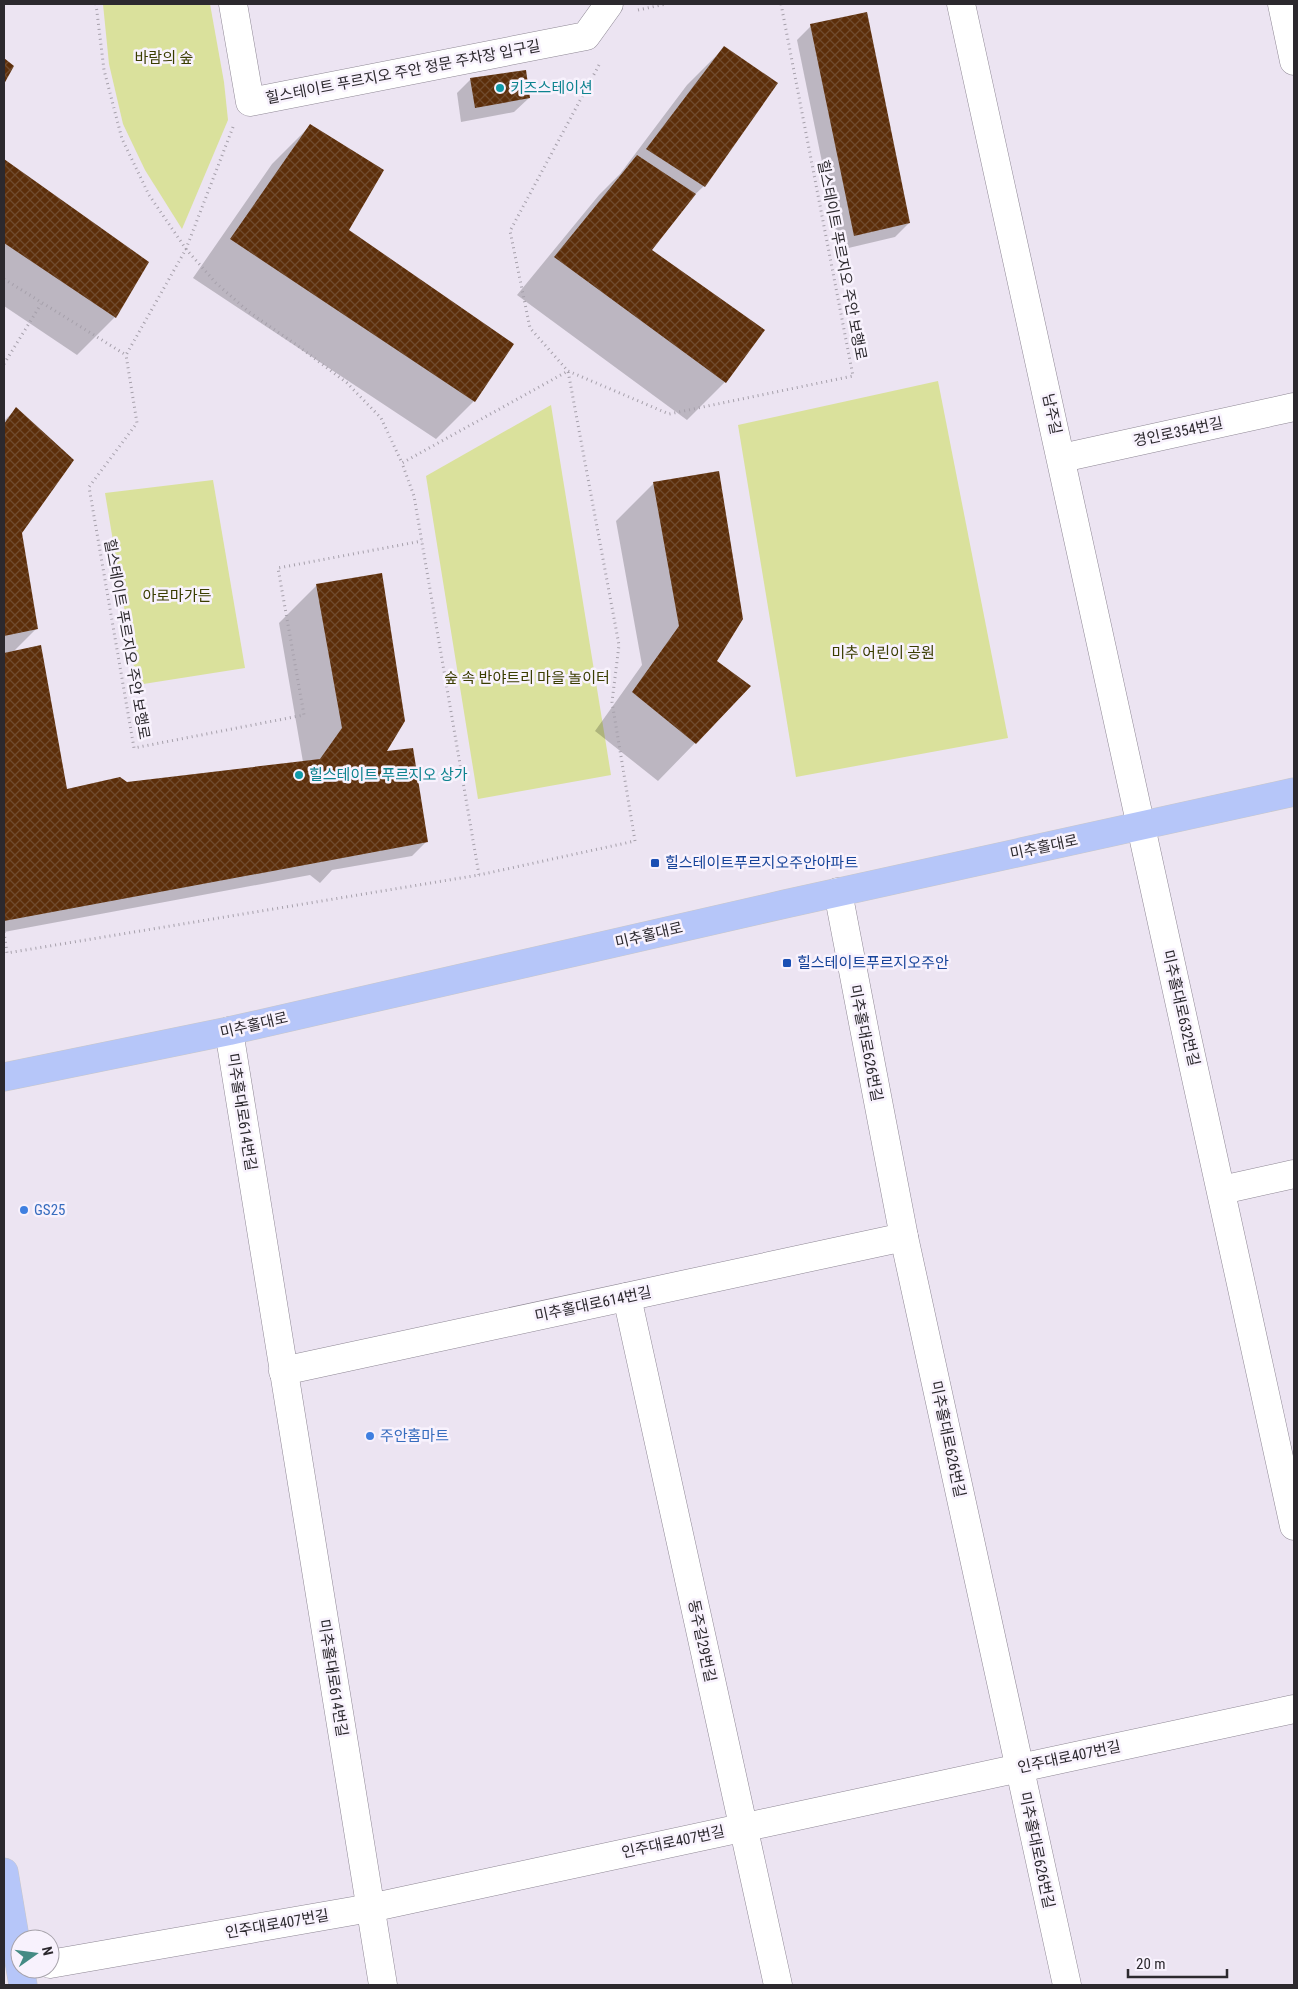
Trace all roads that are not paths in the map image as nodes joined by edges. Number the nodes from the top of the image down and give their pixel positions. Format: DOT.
graph roads {
  1 [pos="233,4"];
  2 [pos="609,4"];
  3 [pos="961,4"];
  4 [pos="1282,4"];
  5 [pos="1294,61"];
  6 [pos="1294,407"];
  7 [pos="1062,458"];
  8 [pos="1294,792"];
  9 [pos="1141,826"];
  10 [pos="838,892"];
  11 [pos="229,1031"];
  12 [pos="4,1077"];
  13 [pos="1294,1174"];
  14 [pos="1222,1190"];
  15 [pos="904,1237"];
  16 [pos="627,1297"];
  17 [pos="283,1371"];
  18 [pos="1294,1526"];
  19 [pos="1294,1709"];
  20 [pos="1020,1768"];
  21 [pos="743,1827"];
  22 [pos="4,1872"];
  23 [pos="370,1908"];
  24 [pos="12,1929"];
  25 [pos="60,1962"];
  26 [pos="383,1985"];
  27 [pos="778,1985"];
  28 [pos="1067,1985"];
  1 -- 2 [label="street, 힐스테이트 푸르지오 주안 정문 주차장 입구길"];
  3 -- 7 [label="street, 남주길"];
  4 -- 5 [label="street"];
  6 -- 7 [label="street, 경인로354번길"];
  7 -- 9 [label="street, 남주길"];
  8 -- 9 [label="main road, 미추홀대로"];
  9 -- 10 [label="main road, 미추홀대로"];
  9 -- 14 [label="street, 미추홀대로632번길"];
  10 -- 11 [label="main road, 미추홀대로"];
  10 -- 15 [label="street, 미추홀대로626번길"];
  11 -- 12 [label="main road, 미추홀대로"];
  11 -- 17 [label="street, 미추홀대로614번길"];
  13 -- 14 [label="street"];
  14 -- 18 [label="street, 미추홀대로632번길"];
  15 -- 16 [label="street, 미추홀대로614번길"];
  15 -- 20 [label="street, 미추홀대로626번길"];
  16 -- 17 [label="street, 미추홀대로614번길"];
  16 -- 21 [label="street, 동주길29번길"];
  17 -- 23 [label="street, 미추홀대로614번길"];
  19 -- 20 [label="street, 인주대로407번길"];
  20 -- 21 [label="street, 인주대로407번길"];
  20 -- 28 [label="street, 미추홀대로626번길"];
  21 -- 23 [label="street, 인주대로407번길"];
  21 -- 27 [label="street, 동주길29번길"];
  22 -- 24 [label="main road"];
  23 -- 25 [label="street, 인주대로407번길"];
  23 -- 26 [label="street, 미추홀대로614번길"];
}
